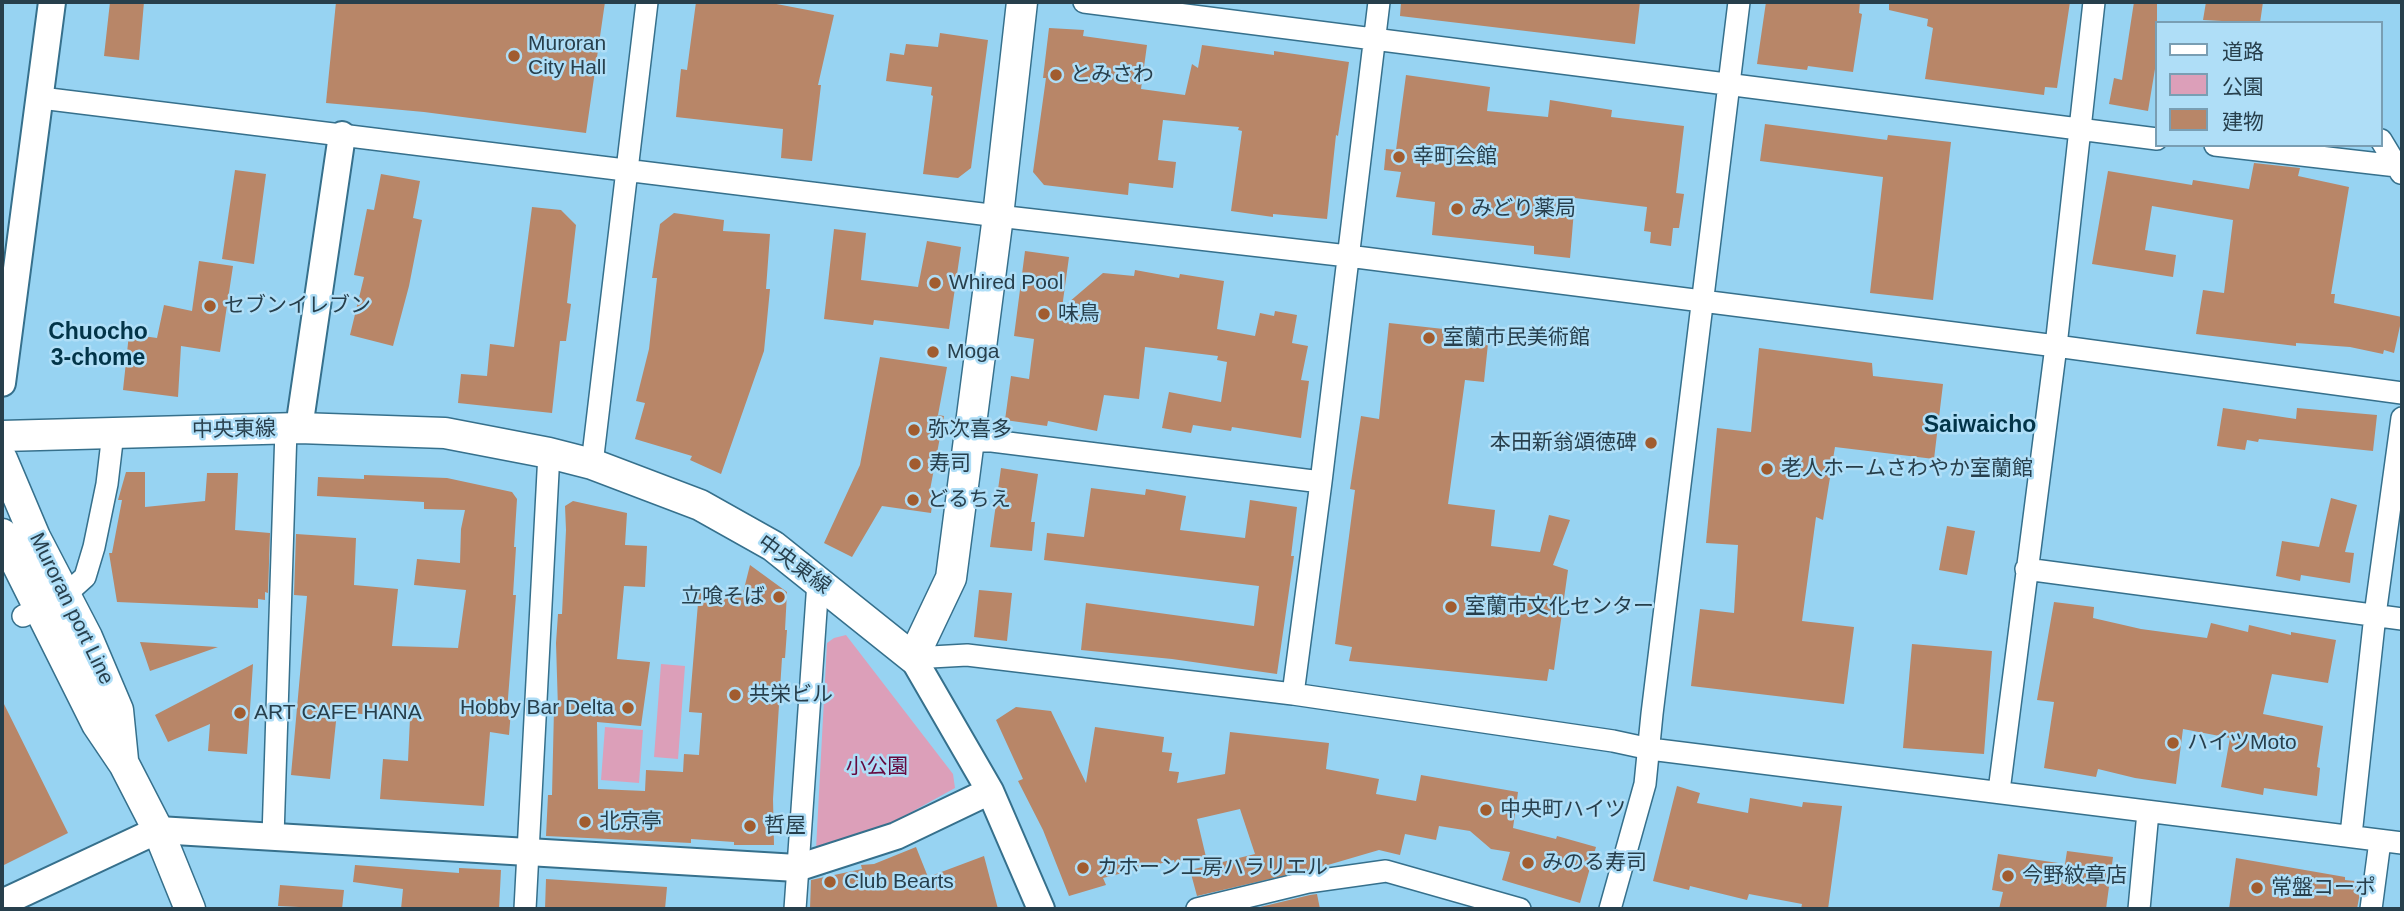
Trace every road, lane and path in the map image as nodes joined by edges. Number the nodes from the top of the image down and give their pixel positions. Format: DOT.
graph roads {
  1 [pos="52,2"];
  2 [pos="647,2"];
  3 [pos="1021,2"];
  4 [pos="1084,2"];
  5 [pos="1379,2"];
  6 [pos="1739,2"];
  7 [pos="2094,2"];
  8 [pos="1374,38"];
  9 [pos="1729,85"];
  10 [pos="41,98"];
  11 [pos="2080,130"];
  12 [pos="342,135"];
  13 [pos="2156,139"];
  14 [pos="2383,143"];
  15 [pos="2230,147"];
  16 [pos="626,170"];
  17 [pos="2400,170"];
  18 [pos="998,216"];
  19 [pos="1348,256"];
  20 [pos="1702,301"];
  21 [pos="2056,346"];
  22 [pos="2,383"];
  23 [pos="2402,393"];
  24 [pos="2402,418"];
  25 [pos="293,429"];
  26 [pos="113,433"];
  27 [pos="2,436"];
  28 [pos="969,440"];
  29 [pos="549,453"];
  30 [pos="2,459"];
  31 [pos="592,464"];
  32 [pos="1321,482"];
  33 [pos="2,534"];
  34 [pos="2026,569"];
  35 [pos="2,576"];
  36 [pos="818,582"];
  37 [pos="65,595"];
  38 [pos="31,612"];
  39 [pos="2375,615"];
  40 [pos="2402,619"];
  41 [pos="913,658"];
  42 [pos="1293,694"];
  43 [pos="1650,748"];
  44 [pos="124,764"];
  45 [pos="990,791"];
  46 [pos="1999,791"];
  47 [pos="2148,812"];
  48 [pos="158,830"];
  49 [pos="2351,835"];
  50 [pos="273,837"];
  51 [pos="2380,841"];
  52 [pos="2402,844"];
  53 [pos="528,852"];
  54 [pos="797,868"];
  55 [pos="2,903"];
  56 [pos="190,909"];
  57 [pos="525,909"];
  58 [pos="795,909"];
  59 [pos="1041,909"];
  60 [pos="1197,909"];
  61 [pos="1520,909"];
  62 [pos="1610,909"];
  63 [pos="2139,909"];
  64 [pos="2371,909"];
  1 -- 10 [label="street"];
  2 -- 16 [label="street"];
  3 -- 18 [label="main road"];
  4 -- 8 [label="street"];
  5 -- 8 [label="street"];
  6 -- 9 [label="street"];
  7 -- 11 [label="street"];
  8 -- 9 [label="street"];
  8 -- 19 [label="street"];
  9 -- 11 [label="street"];
  9 -- 20 [label="street"];
  10 -- 12 [label="street"];
  10 -- 22 [label="street"];
  11 -- 13 [label="street"];
  11 -- 21 [label="street"];
  12 -- 16 [label="street"];
  12 -- 25 [label="street"];
  14 -- 17 [label="street"];
  15 -- 17 [label="street"];
  16 -- 18 [label="street"];
  16 -- 31 [label="street"];
  18 -- 19 [label="street"];
  18 -- 28 [label="main road"];
  19 -- 20 [label="street"];
  19 -- 32 [label="street"];
  20 -- 21 [label="street"];
  20 -- 43 [label="street"];
  21 -- 23 [label="street"];
  21 -- 34 [label="street"];
  24 -- 39 [label="street"];
  25 -- 26 [label="main road, 中央東線"];
  25 -- 29 [label="main road, 中央東線"];
  25 -- 50 [label="street"];
  26 -- 27 [label="main road, 中央東線"];
  26 -- 37 [label="street"];
  28 -- 32 [label="street"];
  28 -- 41 [label="main road"];
  29 -- 31 [label="main road, 中央東線"];
  29 -- 53 [label="street"];
  30 -- 37 [label="main road, Muroran port Line"];
  31 -- 36 [label="main road, 中央東線"];
  32 -- 42 [label="street"];
  33 -- 38 [label="main road"];
  34 -- 39 [label="street"];
  34 -- 46 [label="street"];
  35 -- 38 [label="main road, Muroran port Line"];
  36 -- 41 [label="main road, 中央東線"];
  36 -- 54 [label="street"];
  37 -- 38 [label="street"];
  37 -- 44 [label="main road, Muroran port Line"];
  38 -- 44 [label="main road, Muroran port Line"];
  39 -- 40 [label="street"];
  39 -- 49 [label="street"];
  41 -- 42 [label="street"];
  41 -- 45 [label="street"];
  42 -- 43 [label="street"];
  43 -- 46 [label="street"];
  43 -- 62 [label="street"];
  44 -- 48 [label="main road, Muroran port Line"];
  45 -- 54 [label="street"];
  45 -- 59 [label="street"];
  46 -- 47 [label="street"];
  47 -- 49 [label="street"];
  47 -- 63 [label="street"];
  48 -- 50 [label="street"];
  48 -- 55 [label="street"];
  48 -- 56 [label="main road, Muroran port Line"];
  49 -- 51 [label="street"];
  50 -- 53 [label="street"];
  51 -- 52 [label="street"];
  51 -- 64 [label="street"];
  53 -- 54 [label="street"];
  53 -- 57 [label="street"];
  54 -- 58 [label="street"];
  60 -- 61 [label="street"];
}
